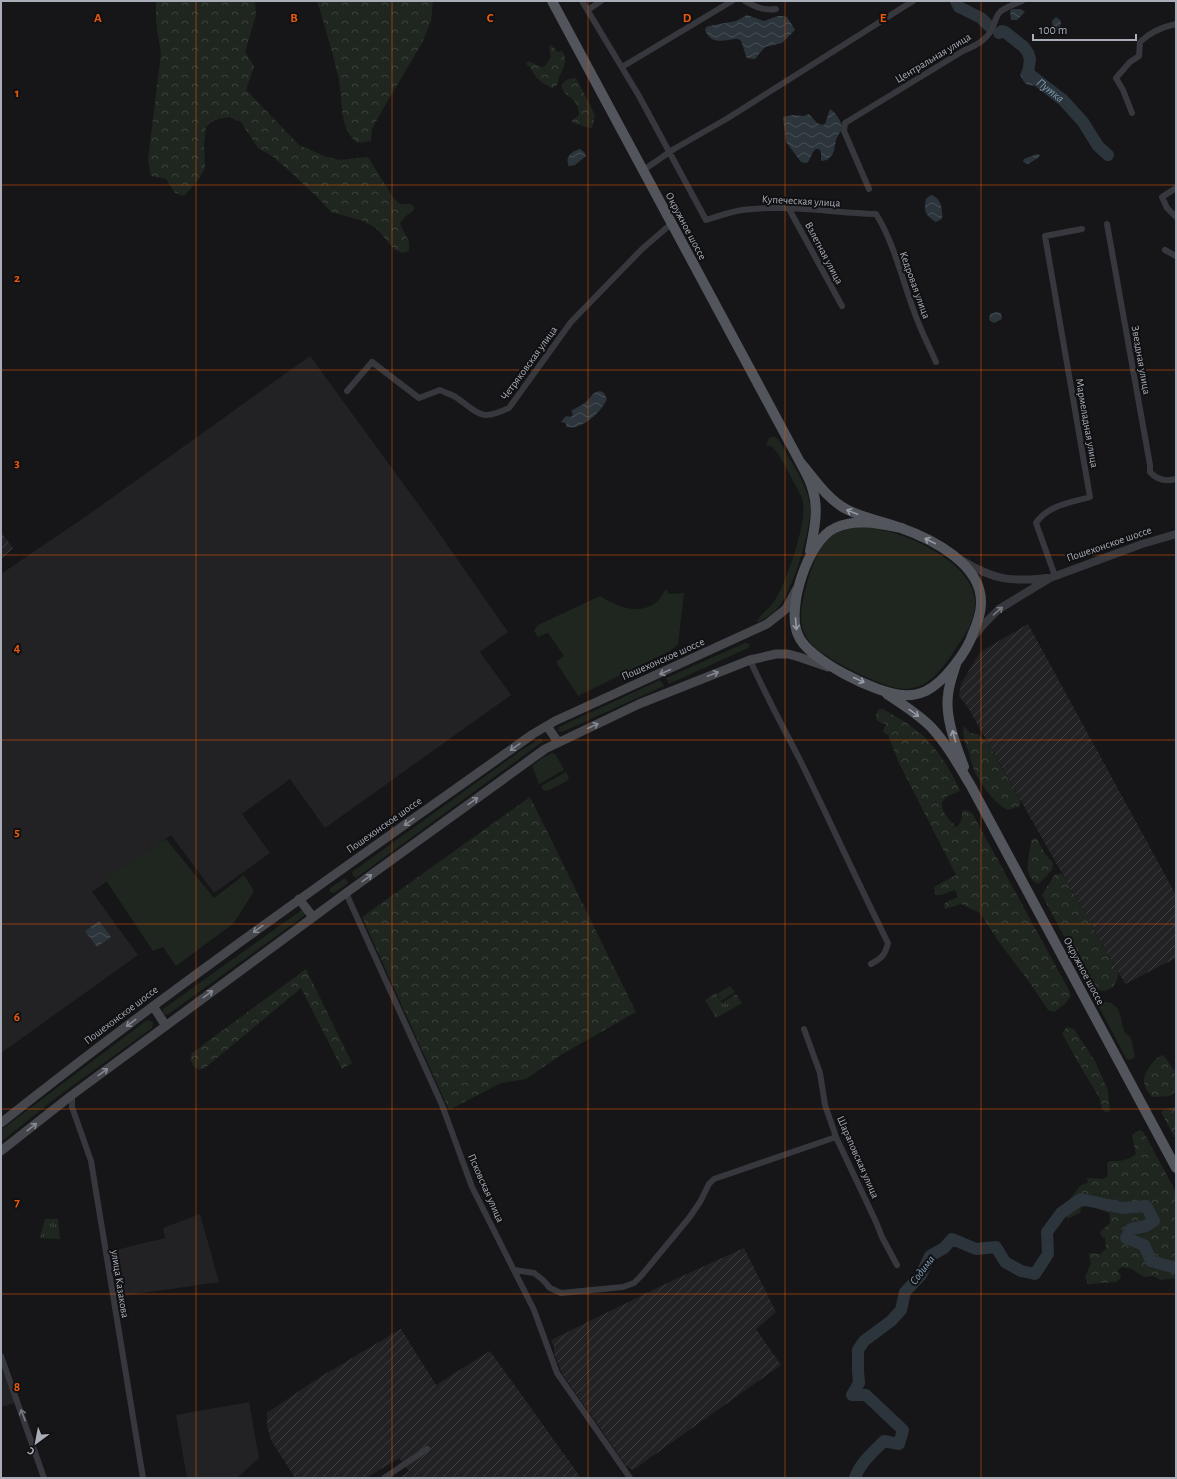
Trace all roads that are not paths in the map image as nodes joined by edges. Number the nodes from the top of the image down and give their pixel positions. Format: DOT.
graph roads {
  1 [pos="552,1"];
  2 [pos="582,1"];
  3 [pos="601,1"];
  4 [pos="732,1"];
  5 [pos="745,1"];
  6 [pos="913,1"];
  7 [pos="1022,1"];
  8 [pos="776,9"];
  9 [pos="588,10"];
  10 [pos="1176,24"];
  11 [pos="622,67"];
  12 [pos="1132,113"];
  13 [pos="670,152"];
  14 [pos="642,170"];
  15 [pos="1176,188"];
  16 [pos="869,189"];
  17 [pos="789,208"];
  18 [pos="876,214"];
  19 [pos="1176,217"];
  20 [pos="671,224"];
  21 [pos="1107,224"];
  22 [pos="1082,229"];
  23 [pos="1164,250"];
  24 [pos="1176,256"];
  25 [pos="842,306"];
  26 [pos="936,362"];
  27 [pos="347,392"];
  28 [pos="800,462"];
  29 [pos="1176,479"];
  30 [pos="902,528"];
  31 [pos="1176,534"];
  32 [pos="956,557"];
  33 [pos="808,560"];
  34 [pos="1052,577"];
  35 [pos="799,585"];
  36 [pos="971,640"];
  37 [pos="750,660"];
  38 [pos="957,661"];
  39 [pos="837,670"];
  40 [pos="882,691"];
  41 [pos="548,726"];
  42 [pos="558,742"];
  43 [pos="971,786"];
  44 [pos="346,893"];
  45 [pos="299,899"];
  46 [pos="313,917"];
  47 [pos="871,964"];
  48 [pos="153,1006"];
  49 [pos="166,1026"];
  50 [pos="804,1029"];
  51 [pos="72,1095"];
  52 [pos="1,1123"];
  53 [pos="836,1137"];
  54 [pos="1,1151"];
  55 [pos="1176,1168"];
  56 [pos="897,1266"];
  57 [pos="514,1270"];
  58 [pos="1,1356"];
  59 [pos="427,1449"];
  60 [pos="44,1478"];
  61 [pos="142,1478"];
  62 [pos="384,1478"];
  63 [pos="630,1478"];
  1 -- 14 [label="main road, Окружное шоссе"];
  2 -- 9 [label="street"];
  3 -- 9 [label="street"];
  4 -- 11 [label="street"];
  5 -- 8 [label="street"];
  6 -- 13 [label="street"];
  7 -- 16 [label="street, Центральная улица"];
  9 -- 11 [label="street"];
  10 -- 12 [label="street"];
  11 -- 13 [label="street"];
  13 -- 14 [label="street"];
  13 -- 17 [label="street, Купеческая улица"];
  14 -- 20 [label="main road, Окружное шоссе"];
  15 -- 19 [label="street"];
  17 -- 18 [label="street, Купеческая улица"];
  17 -- 25 [label="street, Взлетная улица"];
  18 -- 26 [label="street, Кедровая улица"];
  20 -- 27 [label="street, Четряковская улица"];
  20 -- 28 [label="main road, Окружное шоссе"];
  21 -- 29 [label="street, Звездная улица"];
  22 -- 34 [label="street, Мармеладная улица"];
  23 -- 24 [label="street"];
  30 -- 28 [label="main road, Окружное шоссе, one-way"];
  28 -- 33 [label="main road, Окружное шоссе"];
  32 -- 30 [label="main road, Окружное шоссе, one-way"];
  30 -- 33 [label="main road, Окружное шоссе"];
  31 -- 34 [label="street, Пошехонское шоссе"];
  32 -- 34 [label="street"];
  32 -- 36 [label="main road, Окружное шоссе"];
  33 -- 35 [label="main road, Окружное шоссе"];
  36 -- 34 [label="street, one-way"];
  35 -- 39 [label="main road, Окружное шоссе, one-way"];
  35 -- 41 [label="main road, Пошехонское шоссе, one-way"];
  36 -- 38 [label="main road, Окружное шоссе"];
  37 -- 39 [label="main road"];
  42 -- 37 [label="main road, one-way"];
  37 -- 47 [label="street"];
  38 -- 40 [label="main road, Окружное шоссе"];
  43 -- 38 [label="main road, Окружное шоссе, one-way"];
  39 -- 40 [label="main road, Окружное шоссе, one-way"];
  40 -- 43 [label="main road, Окружное шоссе, one-way"];
  41 -- 42 [label="main road"];
  41 -- 45 [label="main road, Пошехонское шоссе, one-way"];
  44 -- 42 [label="main road, one-way"];
  43 -- 55 [label="main road, Окружное шоссе"];
  44 -- 46 [label="main road"];
  44 -- 57 [label="street, Псковская улица"];
  45 -- 46 [label="main road"];
  45 -- 48 [label="main road, Пошехонское шоссе, one-way"];
  49 -- 46 [label="main road, one-way"];
  48 -- 49 [label="main road"];
  48 -- 52 [label="main road, Пошехонское шоссе, one-way"];
  51 -- 49 [label="main road, one-way"];
  50 -- 53 [label="street, Шараповская улица"];
  54 -- 51 [label="main road, one-way"];
  51 -- 61 [label="street, улица Казакова"];
  53 -- 56 [label="street, Шараповская улица"];
  53 -- 57 [label="street"];
  57 -- 63 [label="street, Псковская улица"];
  60 -- 58 [label="street, one-way"];
  59 -- 62 [label="street"];
}
